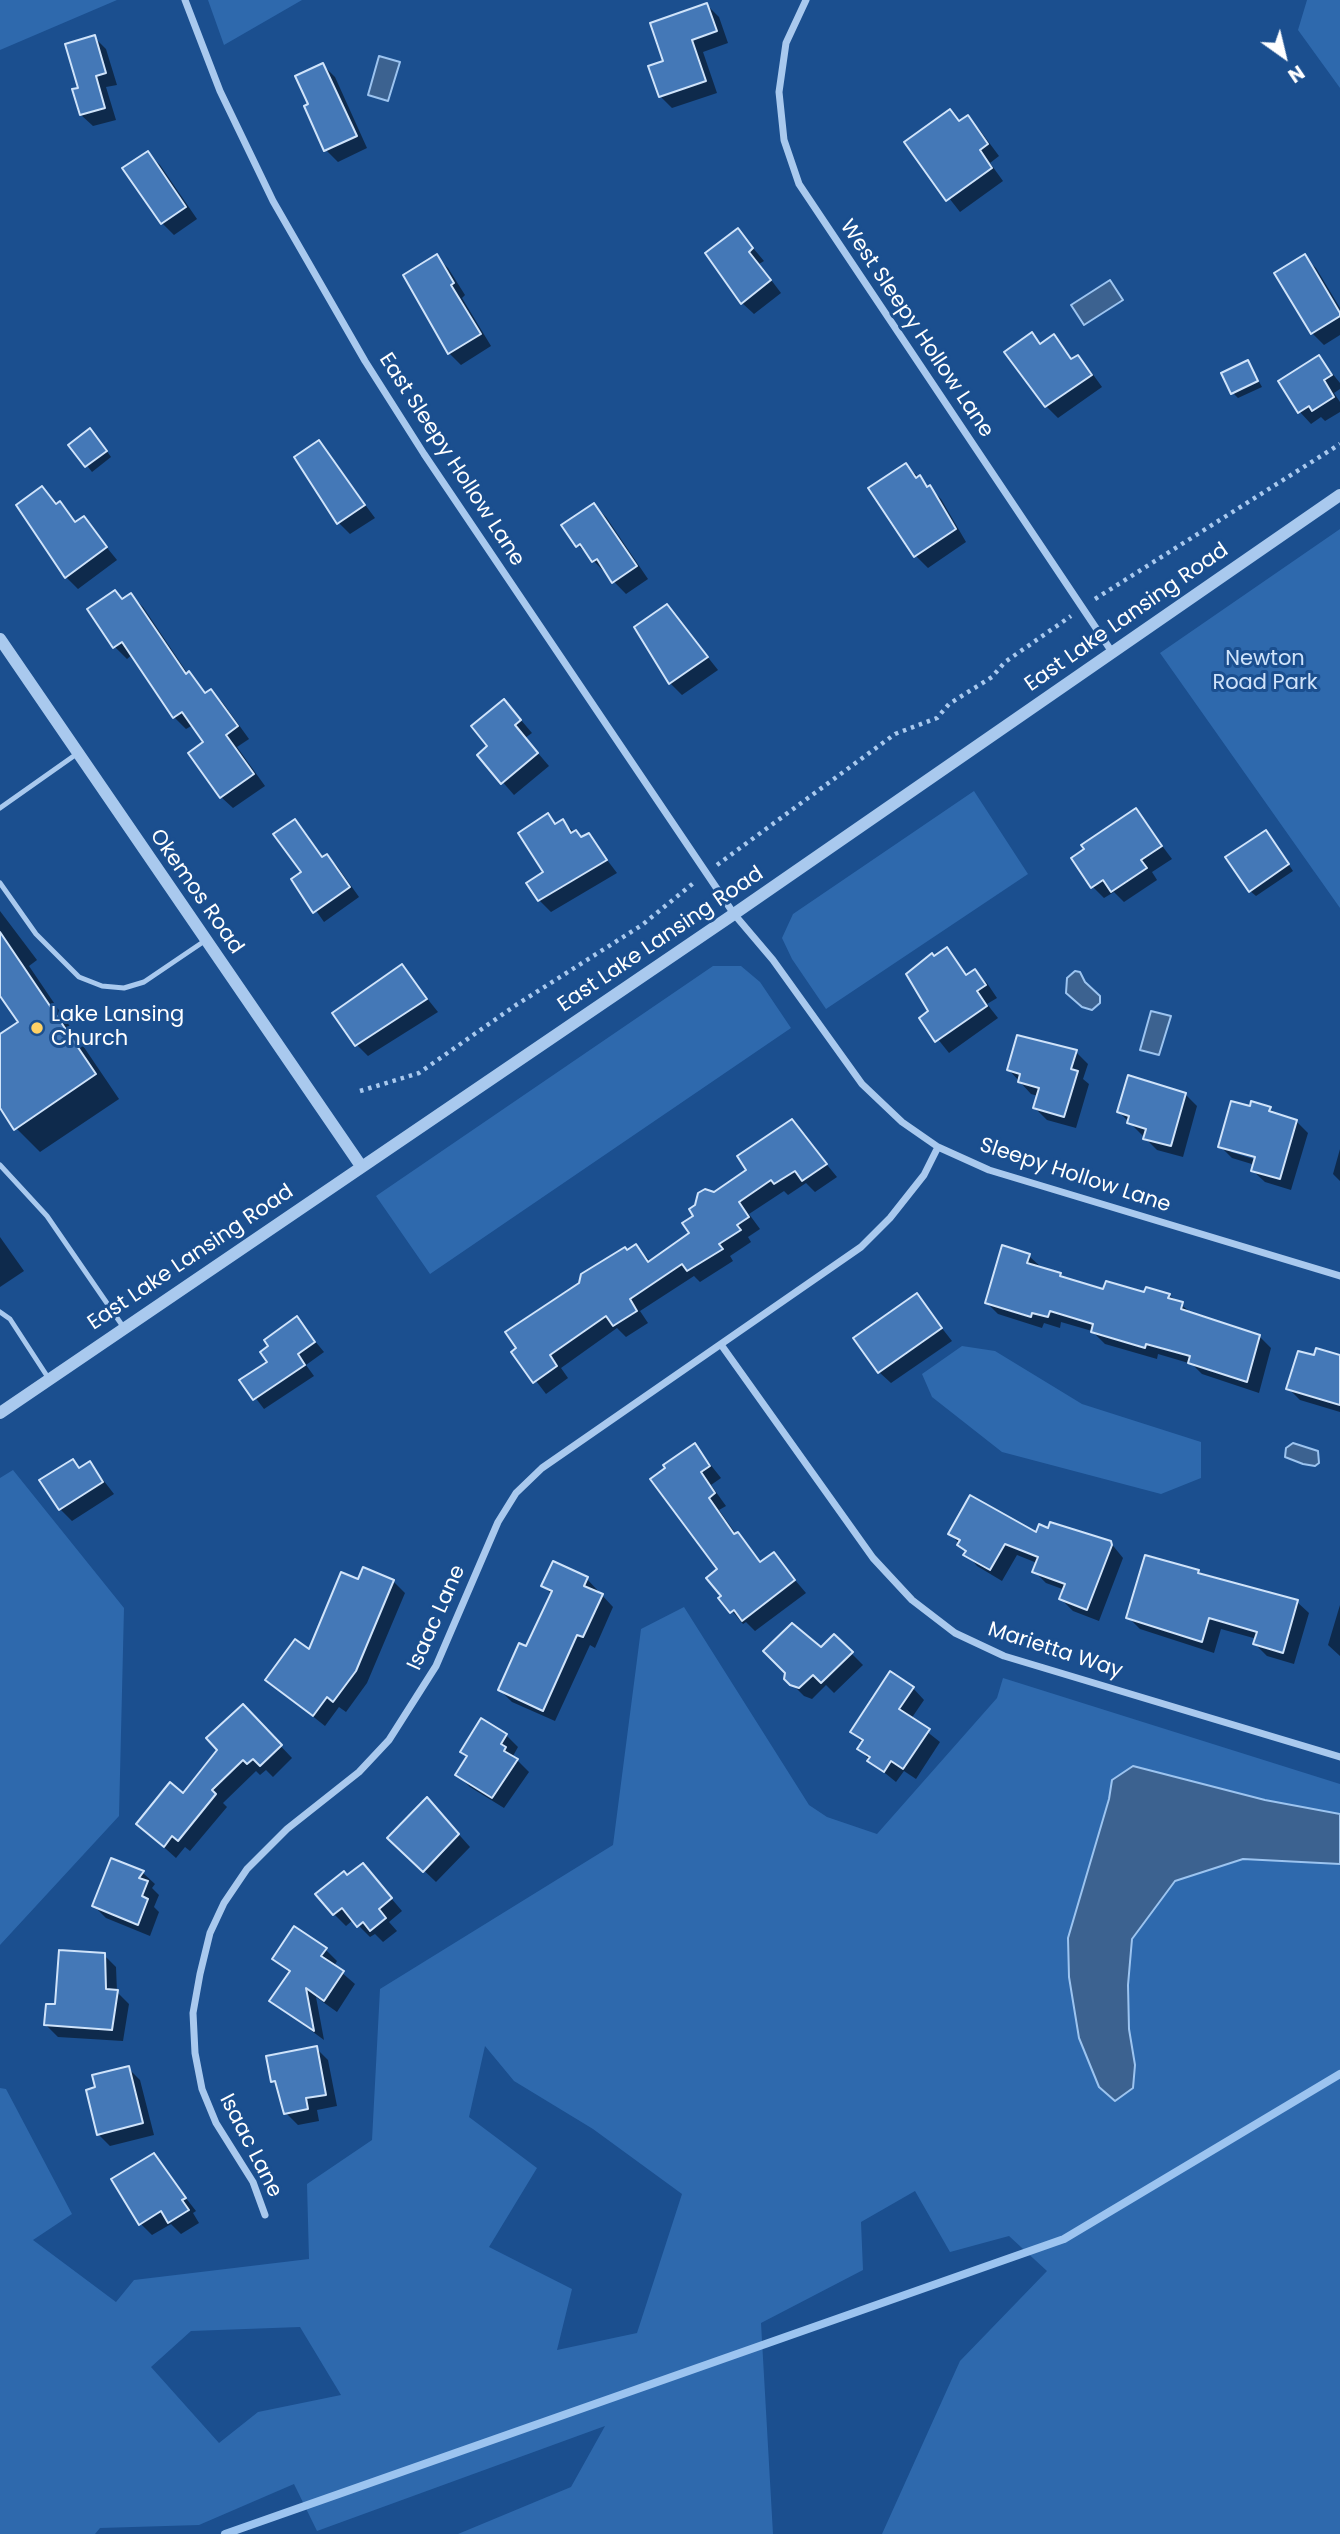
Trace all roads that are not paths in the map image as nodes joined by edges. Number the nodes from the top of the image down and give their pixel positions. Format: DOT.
graph roads {
  1 [pos="185,0"];
  2 [pos="806,0"];
  3 [pos="1340,495"];
  4 [pos="0,639"];
  5 [pos="1112,652"];
  6 [pos="78,753"];
  7 [pos="0,808"];
  8 [pos="0,883"];
  9 [pos="734,914"];
  10 [pos="206,940"];
  11 [pos="938,1147"];
  12 [pos="0,1165"];
  13 [pos="361,1166"];
  14 [pos="1340,1276"];
  15 [pos="0,1312"];
  16 [pos="124,1328"];
  17 [pos="722,1346"];
  18 [pos="49,1379"];
  19 [pos="0,1413"];
  20 [pos="1340,1757"];
  21 [pos="265,2215"];
  1 -- 9 [label="street, East Sleepy Hollow Lane"];
  2 -- 5 [label="street, West Sleepy Hollow Lane"];
  3 -- 5 [label="street, East Lake Lansing Road"];
  4 -- 6 [label="street, Okemos Road"];
  5 -- 9 [label="street, East Lake Lansing Road"];
  6 -- 7 [label="lane"];
  6 -- 10 [label="street, Okemos Road"];
  8 -- 10 [label="lane"];
  9 -- 11 [label="street, Sleepy Hollow Lane"];
  9 -- 13 [label="street, East Lake Lansing Road"];
  10 -- 13 [label="street, Okemos Road"];
  11 -- 14 [label="street, Sleepy Hollow Lane"];
  11 -- 17 [label="street, Isaac Lane"];
  12 -- 16 [label="lane"];
  13 -- 16 [label="street, East Lake Lansing Road"];
  15 -- 18 [label="lane"];
  16 -- 18 [label="street, East Lake Lansing Road"];
  17 -- 20 [label="street, Marietta Way"];
  17 -- 21 [label="street, Isaac Lane"];
  18 -- 19 [label="street, East Lake Lansing Road"];
}
